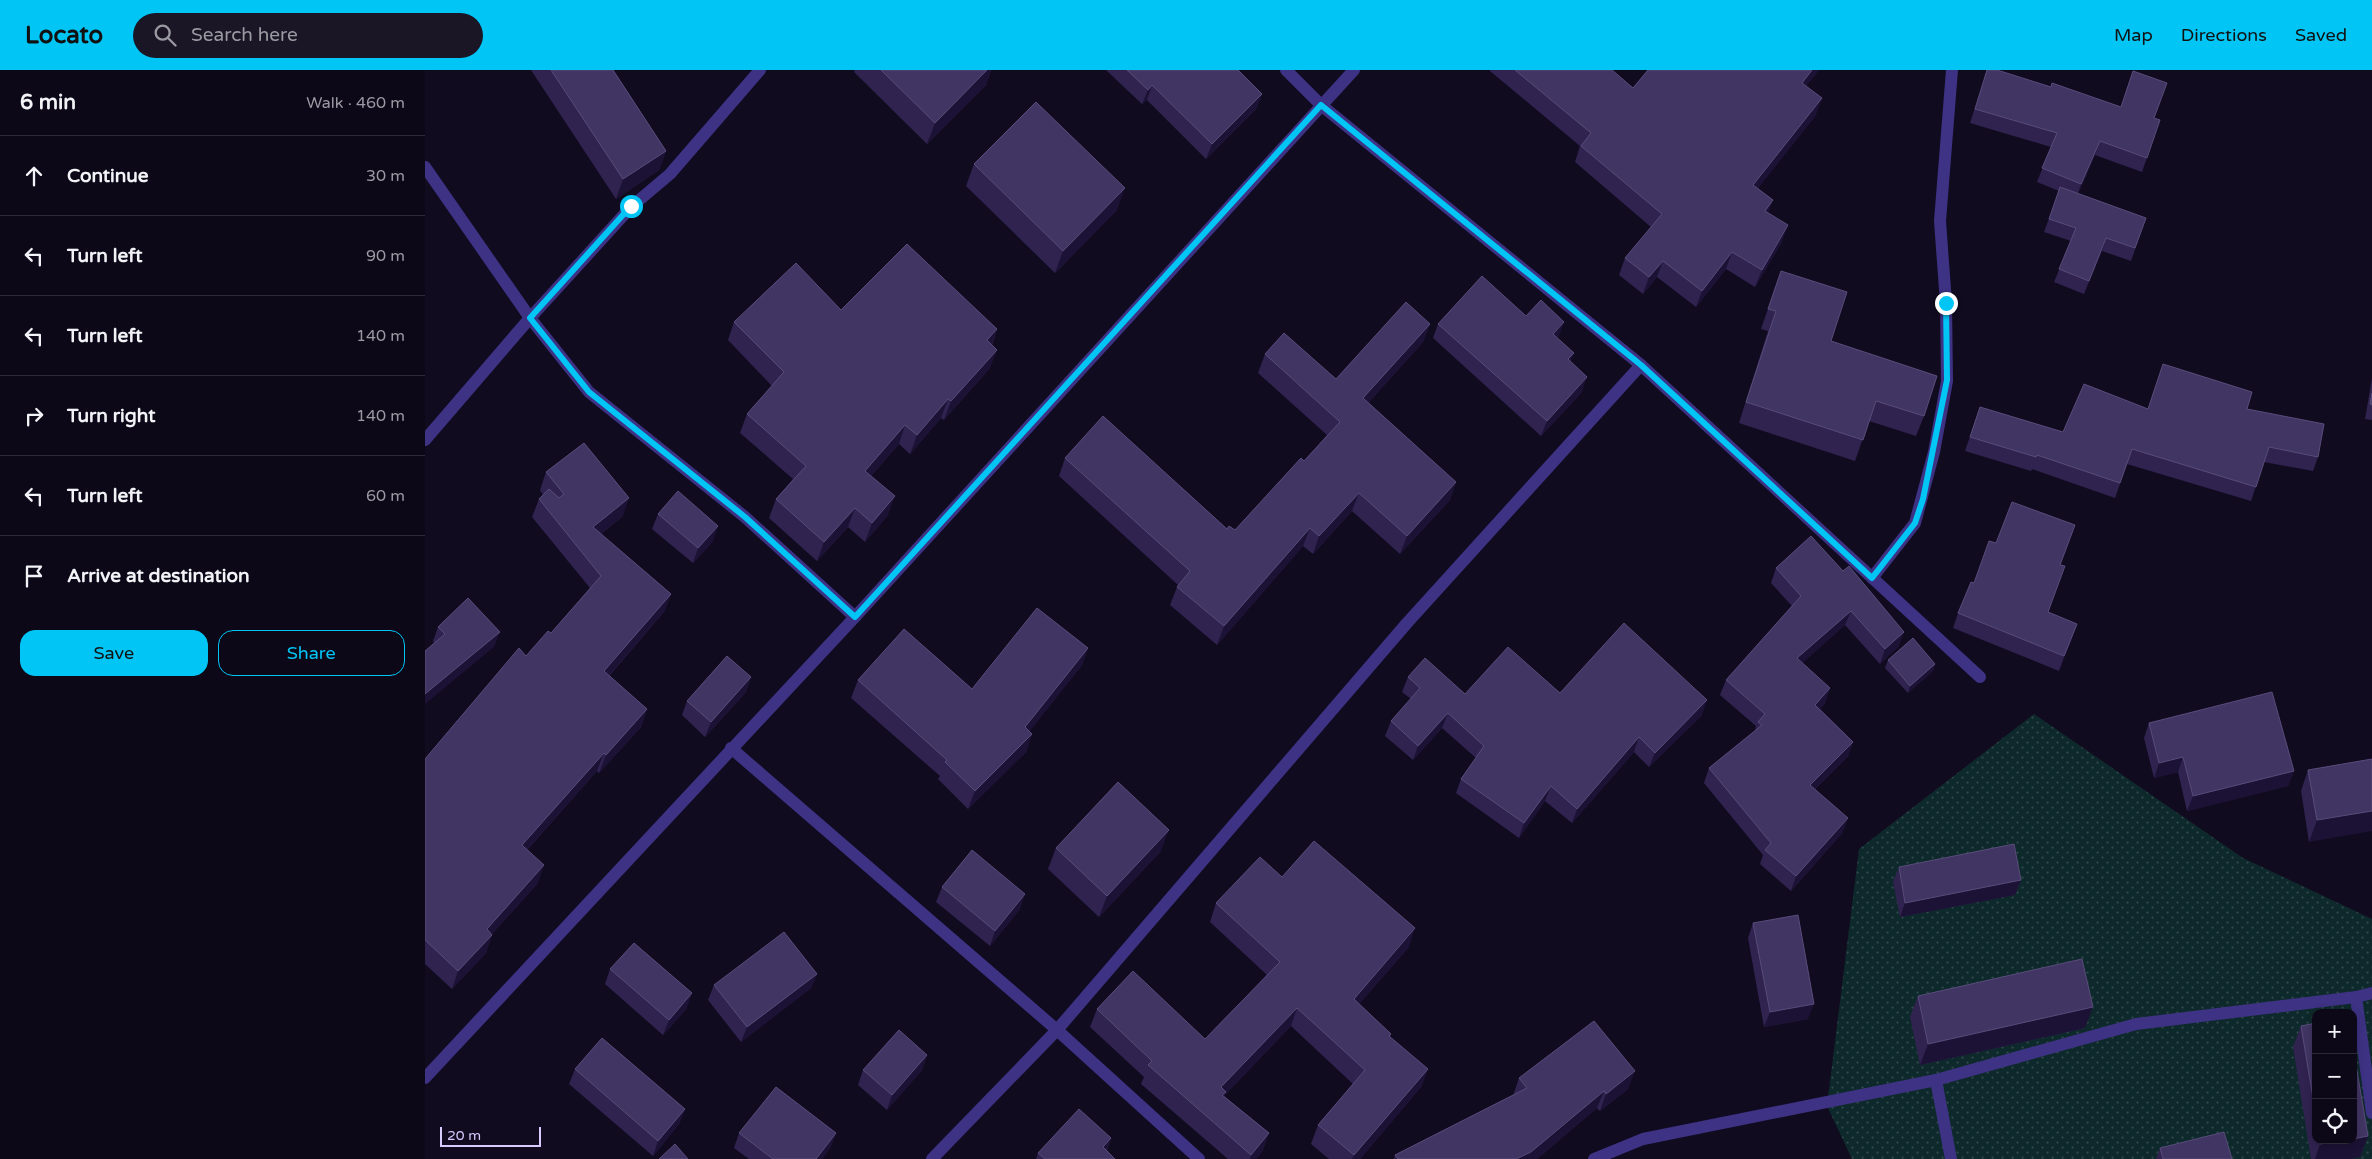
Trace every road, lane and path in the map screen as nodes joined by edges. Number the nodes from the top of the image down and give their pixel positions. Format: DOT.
graph roads {
  1 [pos="760,70"];
  2 [pos="1286,70"];
  3 [pos="1355,70"];
  4 [pos="1952,70"];
  5 [pos="1321,105"];
  6 [pos="425,166"];
  7 [pos="530,318"];
  8 [pos="1641,365"];
  9 [pos="425,440"];
  10 [pos="1872,578"];
  11 [pos="855,617"];
  12 [pos="1980,677"];
  13 [pos="731,748"];
  14 [pos="2372,993"];
  15 [pos="2356,997"];
  16 [pos="1057,1030"];
  17 [pos="425,1078"];
  18 [pos="1936,1080"];
  19 [pos="2372,1113"];
  20 [pos="931,1159"];
  21 [pos="1199,1159"];
  22 [pos="1593,1159"];
  23 [pos="1951,1159"];
  1 -- 7 [label="street"];
  2 -- 5 [label="street"];
  3 -- 5 [label="street"];
  4 -- 10 [label="street"];
  5 -- 8 [label="street"];
  5 -- 11 [label="street"];
  6 -- 7 [label="street"];
  7 -- 9 [label="street"];
  7 -- 11 [label="street"];
  8 -- 10 [label="street"];
  8 -- 16 [label="street"];
  10 -- 12 [label="street"];
  11 -- 13 [label="street"];
  13 -- 16 [label="street"];
  13 -- 17 [label="street"];
  14 -- 15 [label="street"];
  15 -- 18 [label="street"];
  15 -- 19 [label="street"];
  16 -- 20 [label="street"];
  16 -- 21 [label="street"];
  18 -- 22 [label="street"];
  18 -- 23 [label="street"];
}
